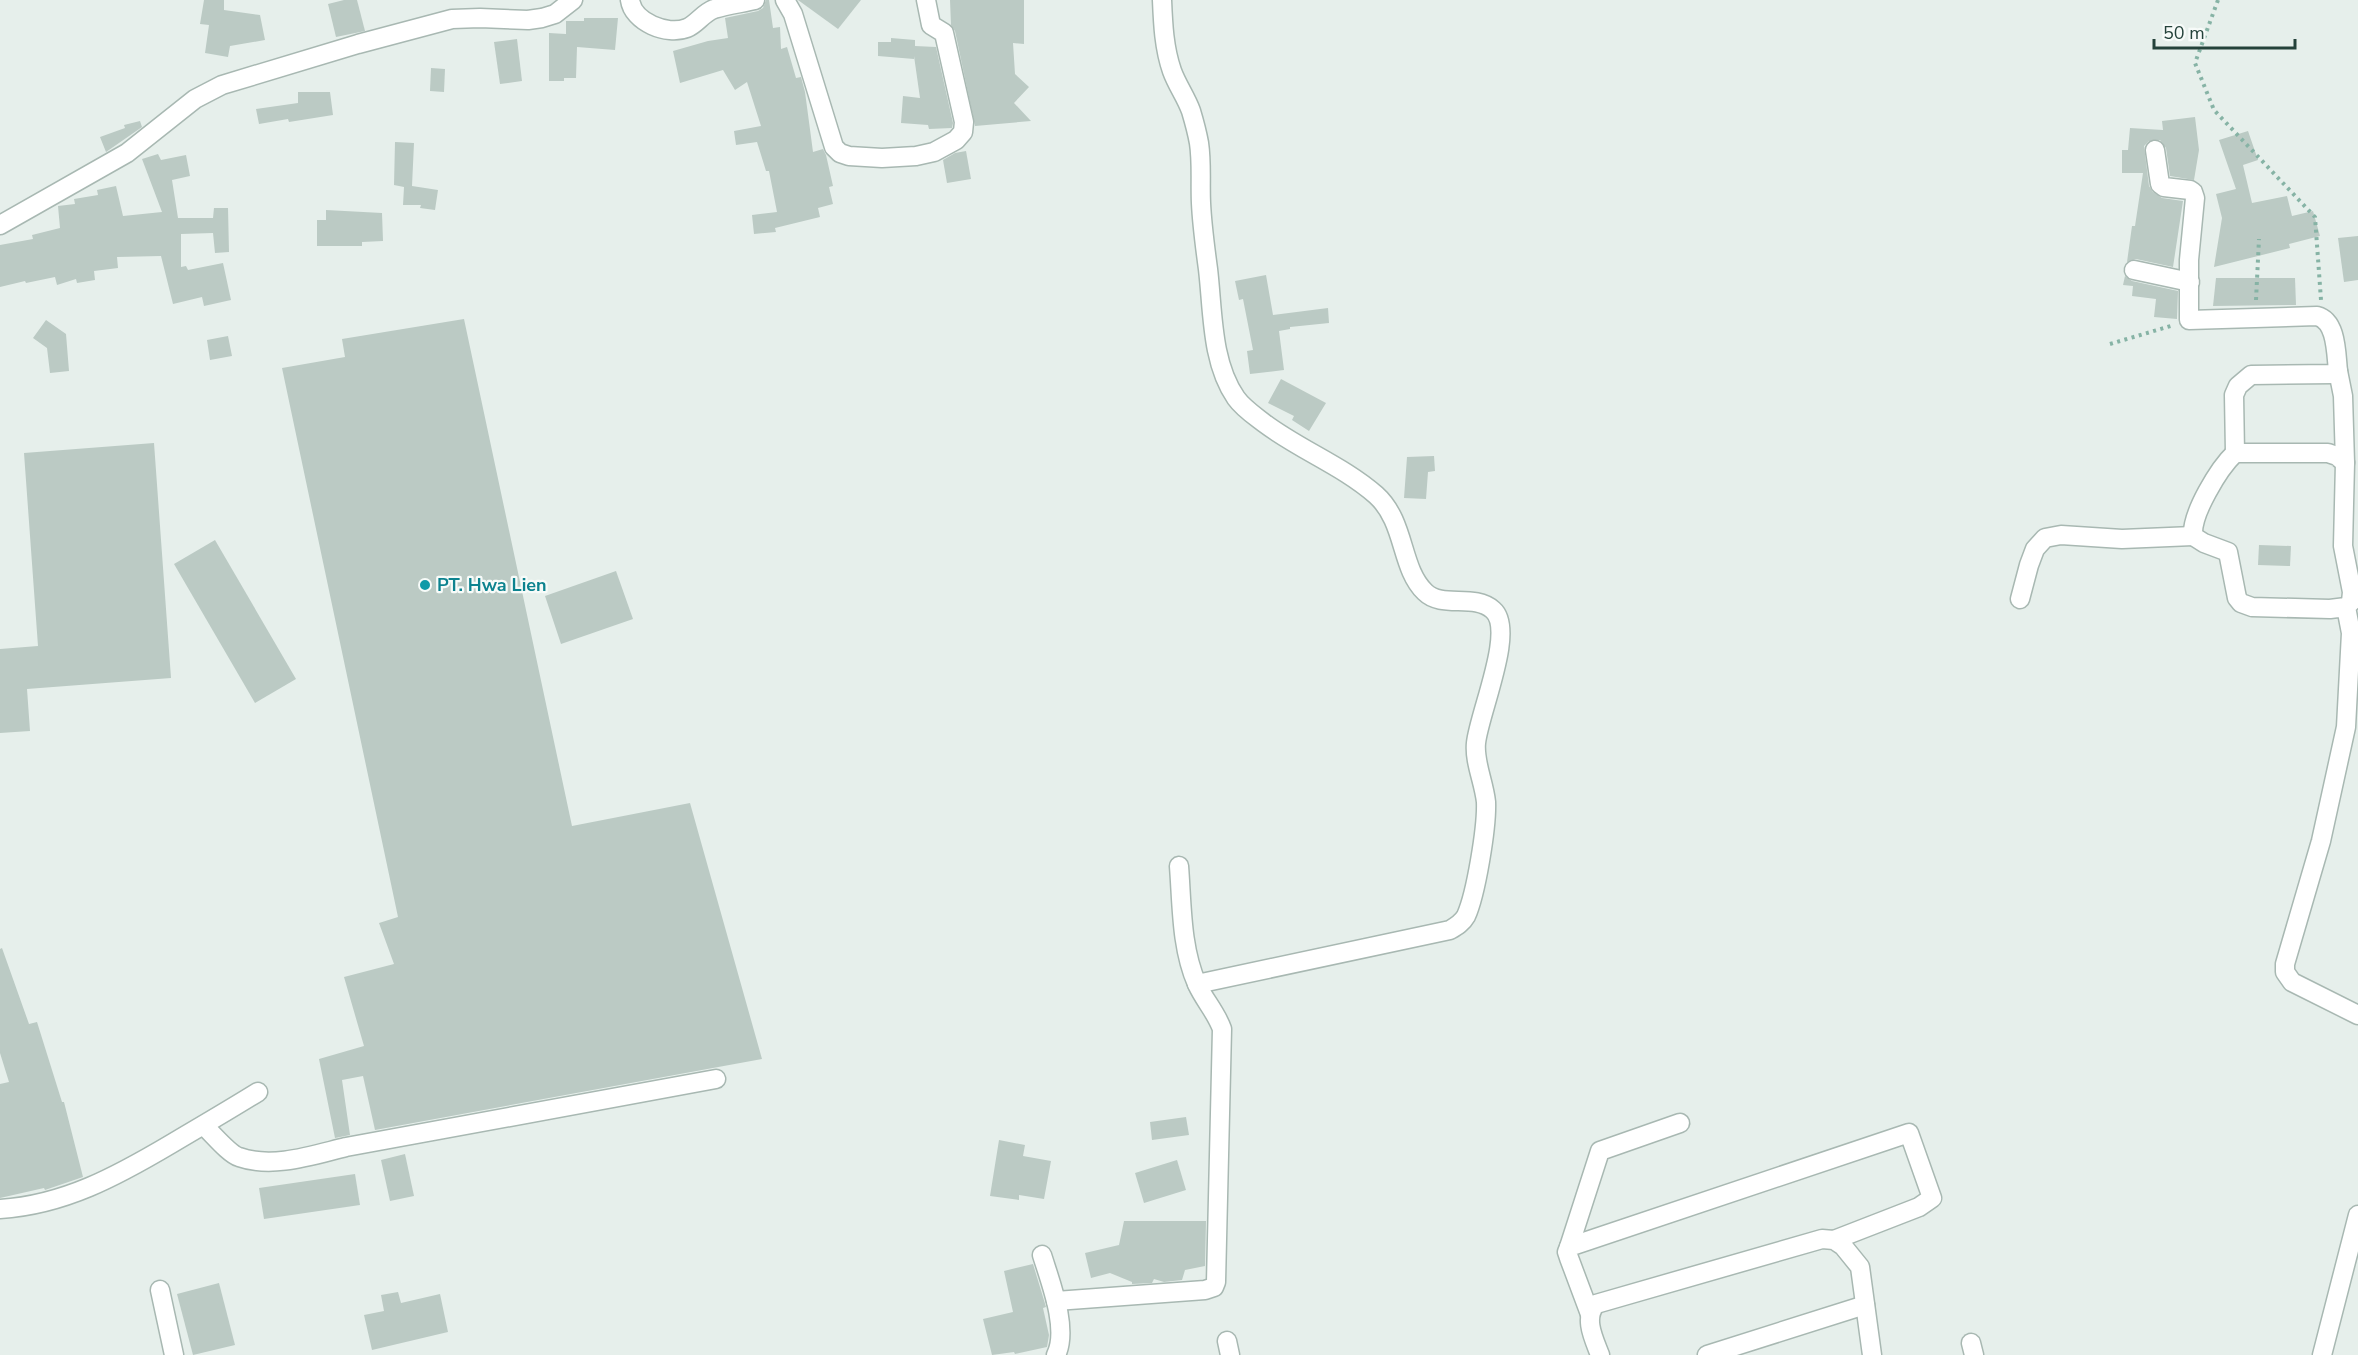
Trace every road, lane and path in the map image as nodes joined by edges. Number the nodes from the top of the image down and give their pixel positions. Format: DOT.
graph roads {
  1 [pos="573,0"];
  2 [pos="630,0"];
  3 [pos="755,0"];
  4 [pos="785,0"];
  5 [pos="926,0"];
  6 [pos="1162,0"];
  7 [pos="2218,0"];
  8 [pos="2155,150"];
  9 [pos="0,225"];
  10 [pos="2259,239"];
  11 [pos="2134,270"];
  12 [pos="2190,282"];
  13 [pos="2322,317"];
  14 [pos="2255,319"];
  15 [pos="2189,320"];
  16 [pos="2110,344"];
  17 [pos="2338,371"];
  18 [pos="2235,453"];
  19 [pos="2345,463"];
  20 [pos="2193,536"];
  21 [pos="2355,584"];
  22 [pos="2020,599"];
  23 [pos="2346,607"];
  24 [pos="1179,866"];
  25 [pos="1197,984"];
  26 [pos="2358,1015"];
  27 [pos="716,1079"];
  28 [pos="258,1092"];
  29 [pos="1680,1123"];
  30 [pos="204,1126"];
  31 [pos="0,1209"];
  32 [pos="2358,1215"];
  33 [pos="1834,1240"];
  34 [pos="1569,1247"];
  35 [pos="1042,1255"];
  36 [pos="160,1290"];
  37 [pos="1056,1301"];
  38 [pos="1865,1305"];
  39 [pos="1590,1314"];
  40 [pos="174,1355"];
  41 [pos="1056,1355"];
  42 [pos="1599,1355"];
  43 [pos="1707,1355"];
  44 [pos="1872,1355"];
  45 [pos="2322,1355"];
  1 -- 9 [label="street"];
  2 -- 3 [label="street"];
  4 -- 5 [label="street"];
  6 -- 25 [label="street"];
  7 -- 13 [label="path"];
  8 -- 12 [label="street"];
  10 -- 14 [label="path"];
  11 -- 12 [label="street"];
  12 -- 15 [label="street"];
  13 -- 14 [label="street"];
  13 -- 17 [label="street"];
  14 -- 15 [label="street"];
  15 -- 16 [label="path"];
  17 -- 18 [label="street"];
  17 -- 19 [label="street"];
  18 -- 19 [label="street"];
  18 -- 20 [label="street"];
  19 -- 21 [label="street"];
  20 -- 22 [label="street"];
  20 -- 23 [label="street"];
  21 -- 23 [label="street"];
  23 -- 26 [label="street"];
  24 -- 25 [label="street"];
  25 -- 37 [label="street"];
  27 -- 30 [label="street"];
  28 -- 30 [label="street"];
  29 -- 34 [label="street"];
  30 -- 31 [label="street"];
  32 -- 45 [label="street"];
  33 -- 34 [label="street"];
  33 -- 38 [label="street"];
  33 -- 39 [label="street"];
  34 -- 39 [label="street"];
  35 -- 37 [label="street"];
  36 -- 40 [label="street"];
  37 -- 41 [label="street"];
  38 -- 43 [label="street"];
  38 -- 44 [label="street"];
  39 -- 42 [label="street"];
}
